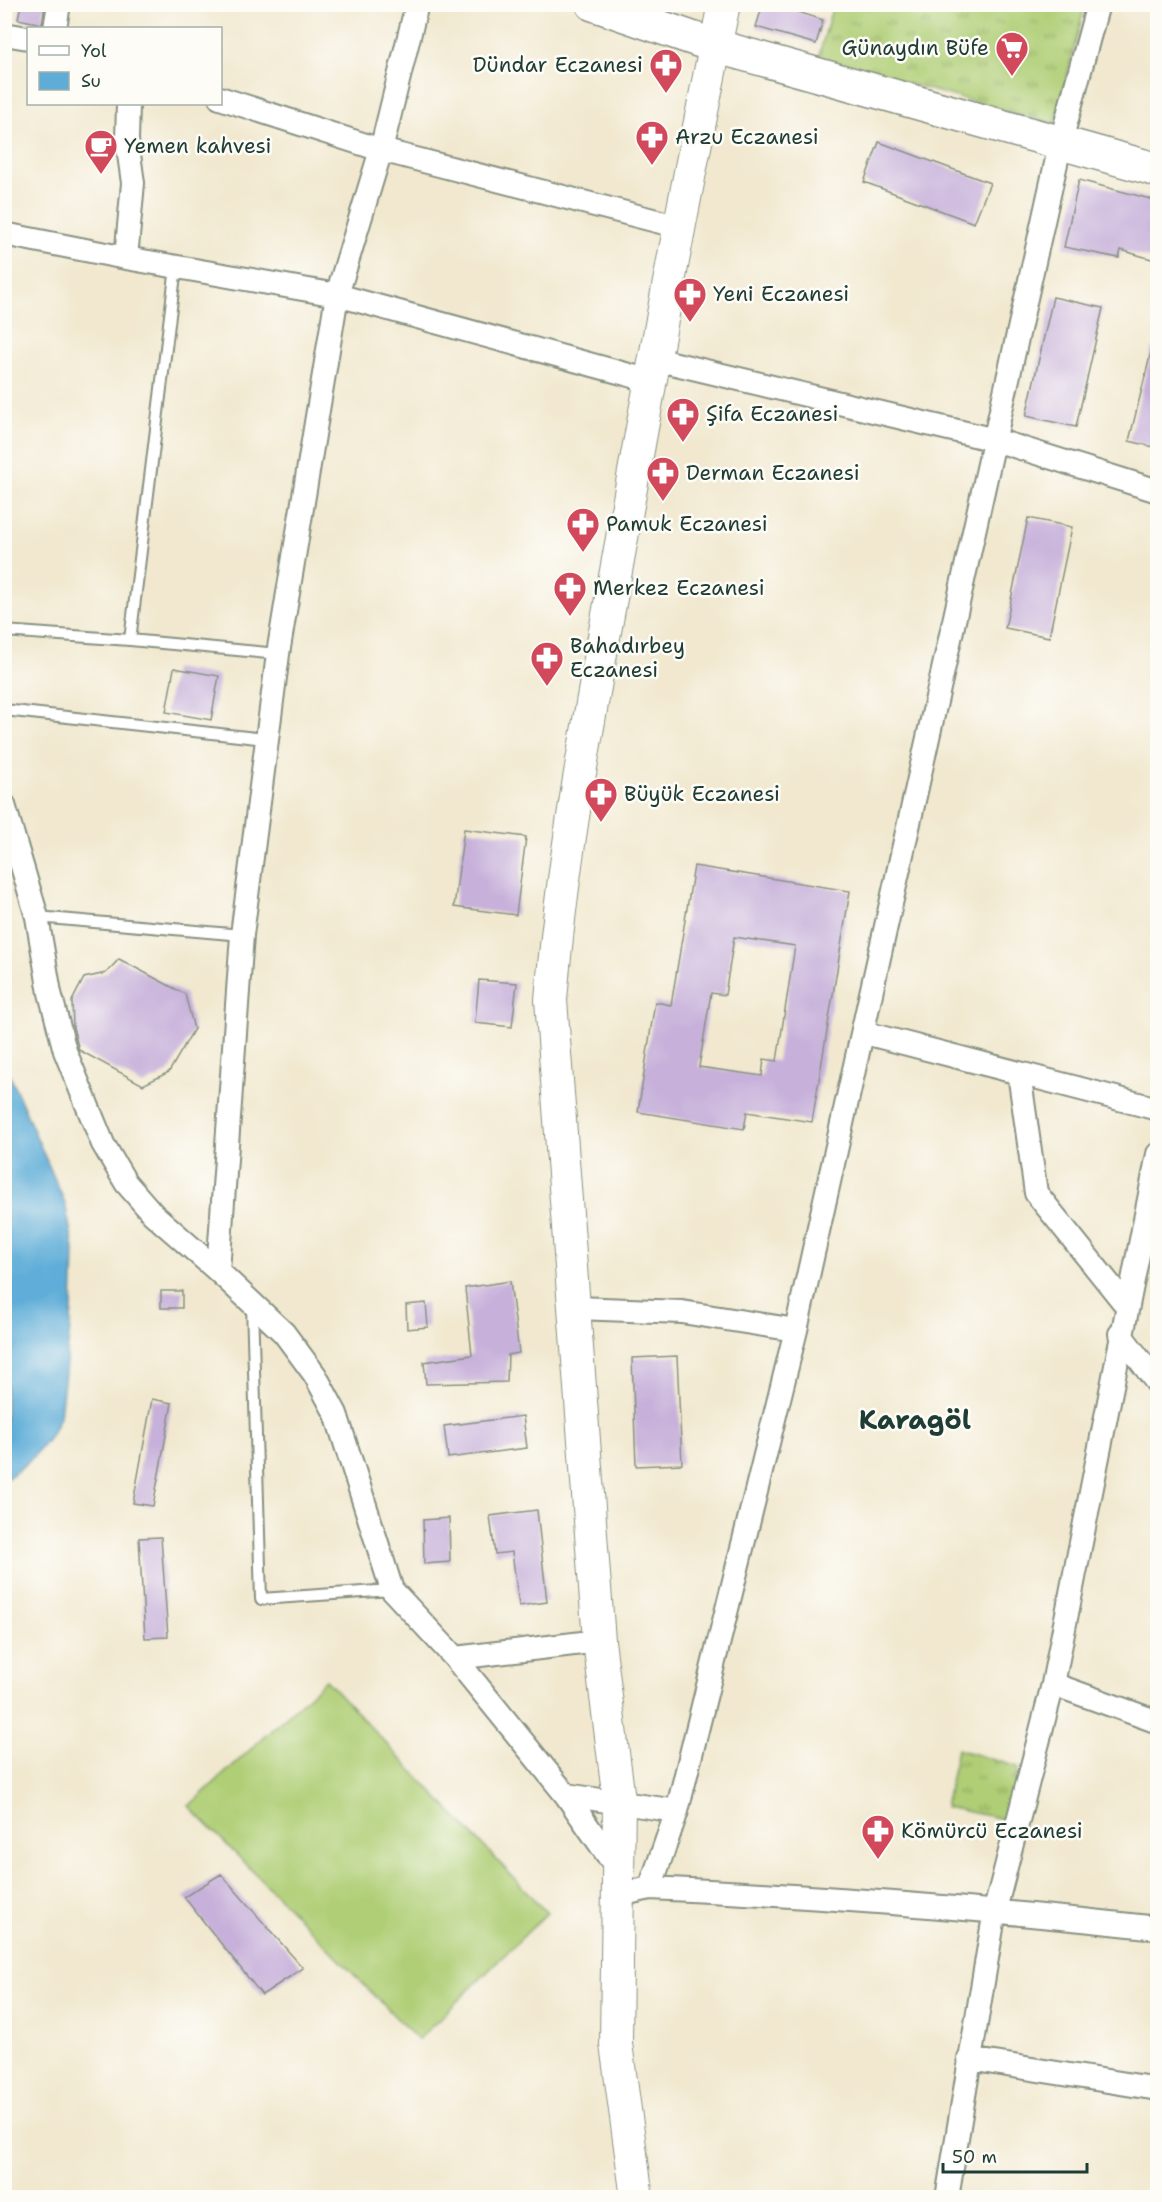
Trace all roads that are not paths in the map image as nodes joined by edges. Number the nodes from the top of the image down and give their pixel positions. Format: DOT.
graph roads {
  1 [pos="59,4"];
  2 [pos="417,4"];
  3 [pos="593,4"];
  4 [pos="724,4"];
  5 [pos="1098,4"];
  6 [pos="55,27"];
  7 [pos="4,34"];
  8 [pos="27,38"];
  9 [pos="715,46"];
  10 [pos="222,99"];
  11 [pos="128,105"];
  12 [pos="1061,141"];
  13 [pos="381,150"];
  14 [pos="1158,170"];
  15 [pos="680,227"];
  16 [pos="4,234"];
  17 [pos="126,258"];
  18 [pos="176,267"];
  19 [pos="337,295"];
  20 [pos="653,370"];
  21 [pos="995,440"];
  22 [pos="1158,491"];
  23 [pos="4,631"];
  24 [pos="130,640"];
  25 [pos="278,654"];
  26 [pos="4,710"];
  27 [pos="266,739"];
  28 [pos="4,805"];
  29 [pos="37,917"];
  30 [pos="242,935"];
  31 [pos="865,1033"];
  32 [pos="1019,1073"];
  33 [pos="1158,1109"];
  34 [pos="1158,1154"];
  35 [pos="218,1271"];
  36 [pos="252,1301"];
  37 [pos="1126,1305"];
  38 [pos="576,1308"];
  39 [pos="796,1330"];
  40 [pos="1120,1334"];
  41 [pos="1158,1384"];
  42 [pos="392,1590"];
  43 [pos="599,1641"];
  44 [pos="455,1658"];
  45 [pos="1053,1684"];
  46 [pos="1158,1722"];
  47 [pos="566,1795"];
  48 [pos="619,1800"];
  49 [pos="677,1811"];
  50 [pos="618,1883"];
  51 [pos="650,1888"];
  52 [pos="995,1910"];
  53 [pos="1158,1928"];
  54 [pos="969,2059"];
  55 [pos="1158,2090"];
  56 [pos="637,2198"];
  57 [pos="947,2198"];
  1 -- 6 [label="street"];
  2 -- 13 [label="street"];
  3 -- 9 [label="main road"];
  4 -- 9 [label="main road"];
  5 -- 12 [label="street"];
  7 -- 8 [label="street"];
  9 -- 12 [label="main road"];
  9 -- 15 [label="main road"];
  10 -- 13 [label="street"];
  11 -- 17 [label="street"];
  12 -- 14 [label="main road"];
  12 -- 21 [label="street"];
  13 -- 15 [label="street"];
  13 -- 19 [label="street"];
  15 -- 20 [label="main road"];
  16 -- 17 [label="street"];
  17 -- 18 [label="street"];
  18 -- 19 [label="street"];
  18 -- 24 [label="lane"];
  19 -- 20 [label="street"];
  19 -- 25 [label="street"];
  20 -- 21 [label="street"];
  20 -- 38 [label="main road"];
  21 -- 22 [label="street"];
  21 -- 31 [label="street"];
  23 -- 24 [label="lane"];
  24 -- 25 [label="lane"];
  25 -- 27 [label="street"];
  26 -- 27 [label="lane"];
  27 -- 30 [label="street"];
  28 -- 29 [label="street"];
  29 -- 30 [label="lane"];
  29 -- 35 [label="street"];
  30 -- 35 [label="street"];
  31 -- 32 [label="street"];
  31 -- 39 [label="street"];
  32 -- 33 [label="street"];
  32 -- 37 [label="street"];
  34 -- 37 [label="street"];
  35 -- 36 [label="street"];
  36 -- 42 [label="street"];
  36 -- 42 [label="lane"];
  37 -- 40 [label="street"];
  38 -- 39 [label="street"];
  38 -- 43 [label="main road"];
  39 -- 49 [label="street"];
  40 -- 41 [label="street"];
  40 -- 45 [label="street"];
  42 -- 44 [label="street"];
  43 -- 44 [label="street"];
  43 -- 48 [label="main road"];
  44 -- 47 [label="street"];
  45 -- 46 [label="street"];
  45 -- 52 [label="street"];
  47 -- 48 [label="street"];
  47 -- 50 [label="street"];
  48 -- 49 [label="street"];
  48 -- 50 [label="main road"];
  49 -- 51 [label="street"];
  50 -- 51 [label="street"];
  50 -- 56 [label="main road"];
  51 -- 52 [label="street"];
  52 -- 53 [label="street"];
  52 -- 54 [label="street"];
  54 -- 55 [label="street"];
  54 -- 57 [label="street"];
}
